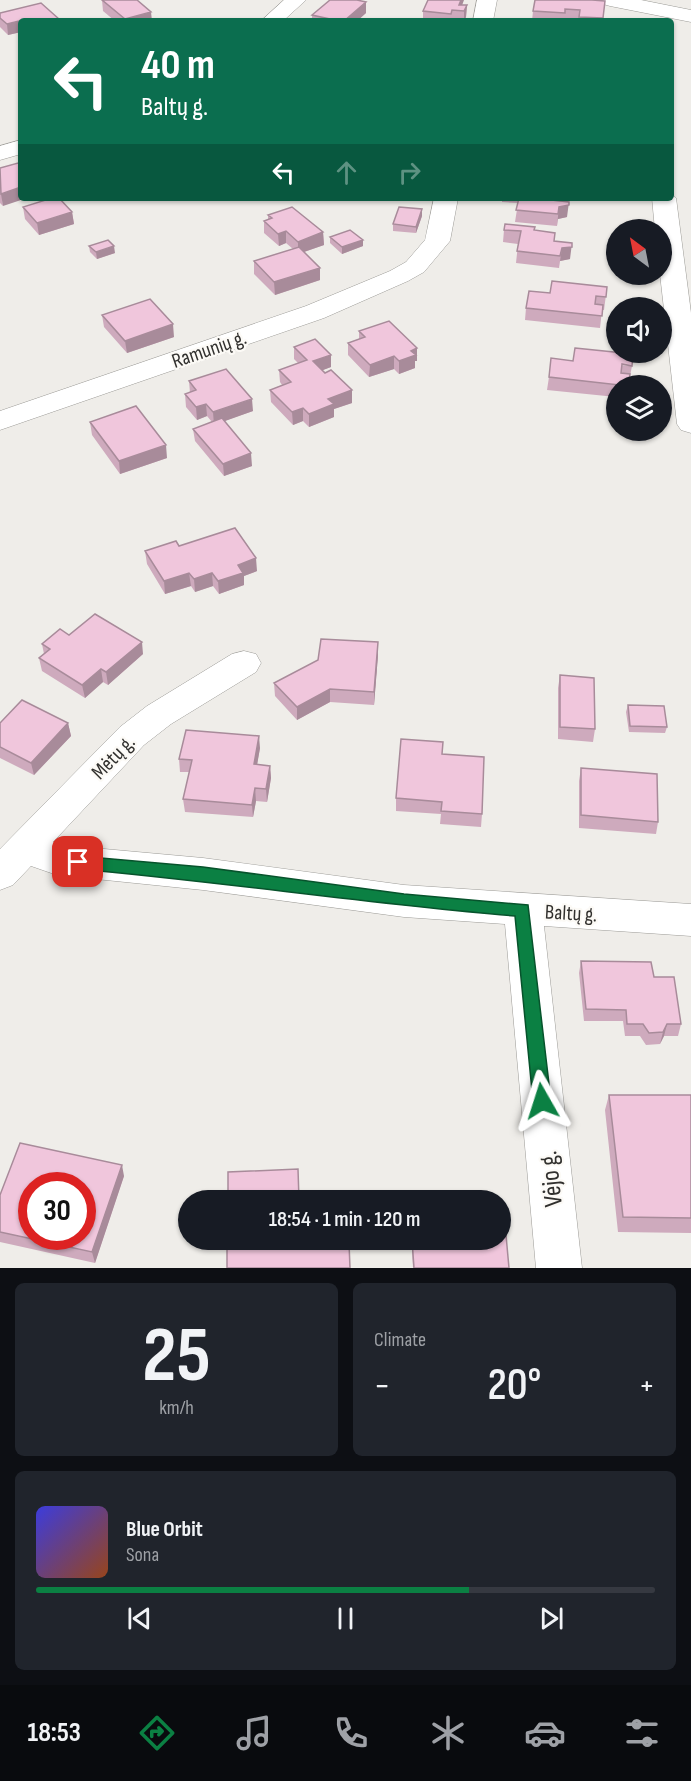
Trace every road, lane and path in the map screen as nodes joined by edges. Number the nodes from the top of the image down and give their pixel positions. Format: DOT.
graph roads {
  1 [pos="296,0"];
  2 [pos="487,0"];
  3 [pos="618,1"];
  4 [pos="691,16"];
  5 [pos="275,18"];
  6 [pos="484,18"];
  7 [pos="18,148"];
  8 [pos="0,153"];
  9 [pos="445,201"];
  10 [pos="664,201"];
  11 [pos="0,421"];
  12 [pos="691,423"];
  13 [pos="244,663"];
  14 [pos="25,847"];
  15 [pos="0,874"];
  16 [pos="523,910"];
  17 [pos="691,920"];
  18 [pos="559,1268"];
  1 -- 5 [label="street"];
  2 -- 6 [label="street"];
  3 -- 4 [label="street"];
  7 -- 8 [label="street"];
  9 -- 11 [label="street, Ramunių g."];
  10 -- 12 [label="street"];
  13 -- 14 [label="street, Mėtų g."];
  14 -- 15 [label="street, Mėtų g."];
  14 -- 16 [label="street, Baltų g."];
  16 -- 17 [label="street, Baltų g."];
  16 -- 18 [label="street, Vėjo g."];
}
